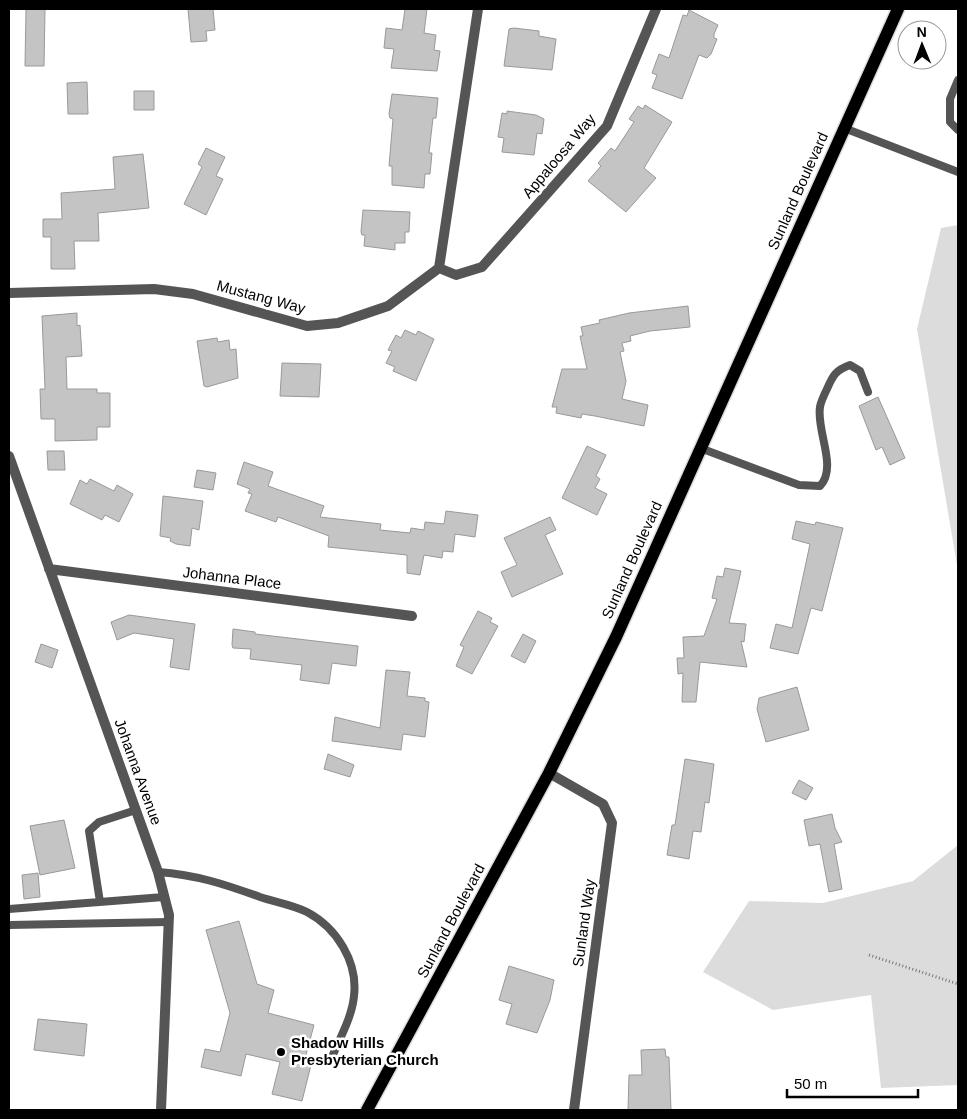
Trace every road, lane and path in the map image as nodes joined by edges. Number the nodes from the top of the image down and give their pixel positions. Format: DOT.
graph roads {
  1 [pos="478,9"];
  2 [pos="656,9"];
  3 [pos="898,9"];
  4 [pos="958,80"];
  5 [pos="844,128"];
  6 [pos="958,130"];
  7 [pos="958,172"];
  8 [pos="439,268"];
  9 [pos="9,293"];
  10 [pos="868,392"];
  11 [pos="700,448"];
  12 [pos="9,456"];
  13 [pos="49,569"];
  14 [pos="412,616"];
  15 [pos="549,773"];
  16 [pos="136,810"];
  17 [pos="158,872"];
  18 [pos="164,897"];
  19 [pos="100,902"];
  20 [pos="9,909"];
  21 [pos="169,922"];
  22 [pos="9,925"];
  23 [pos="869,955"];
  24 [pos="958,984"];
  25 [pos="332,1057"];
  26 [pos="161,1110"];
  27 [pos="367,1110"];
  28 [pos="574,1110"];
  1 -- 8 [label="street"];
  2 -- 8 [label="street, Appaloosa Way"];
  3 -- 5 [label="main road, Sunland Boulevard"];
  4 -- 6 [label="lane"];
  5 -- 7 [label="lane"];
  5 -- 11 [label="main road, Sunland Boulevard"];
  8 -- 9 [label="street, Mustang Way"];
  10 -- 11 [label="lane"];
  11 -- 15 [label="main road, Sunland Boulevard"];
  12 -- 13 [label="street, Johanna Avenue"];
  13 -- 14 [label="street, Johanna Place"];
  13 -- 16 [label="street, Johanna Avenue"];
  15 -- 27 [label="main road, Sunland Boulevard"];
  15 -- 28 [label="street, Sunland Way"];
  16 -- 17 [label="street, Johanna Avenue"];
  16 -- 19 [label="lane"];
  17 -- 18 [label="street, Johanna Avenue"];
  17 -- 25 [label="lane"];
  18 -- 19 [label="lane"];
  18 -- 21 [label="street, Johanna Avenue"];
  19 -- 20 [label="lane"];
  21 -- 22 [label="lane"];
  21 -- 26 [label="street, Johanna Avenue"];
  23 -- 24 [label="path"];
}
